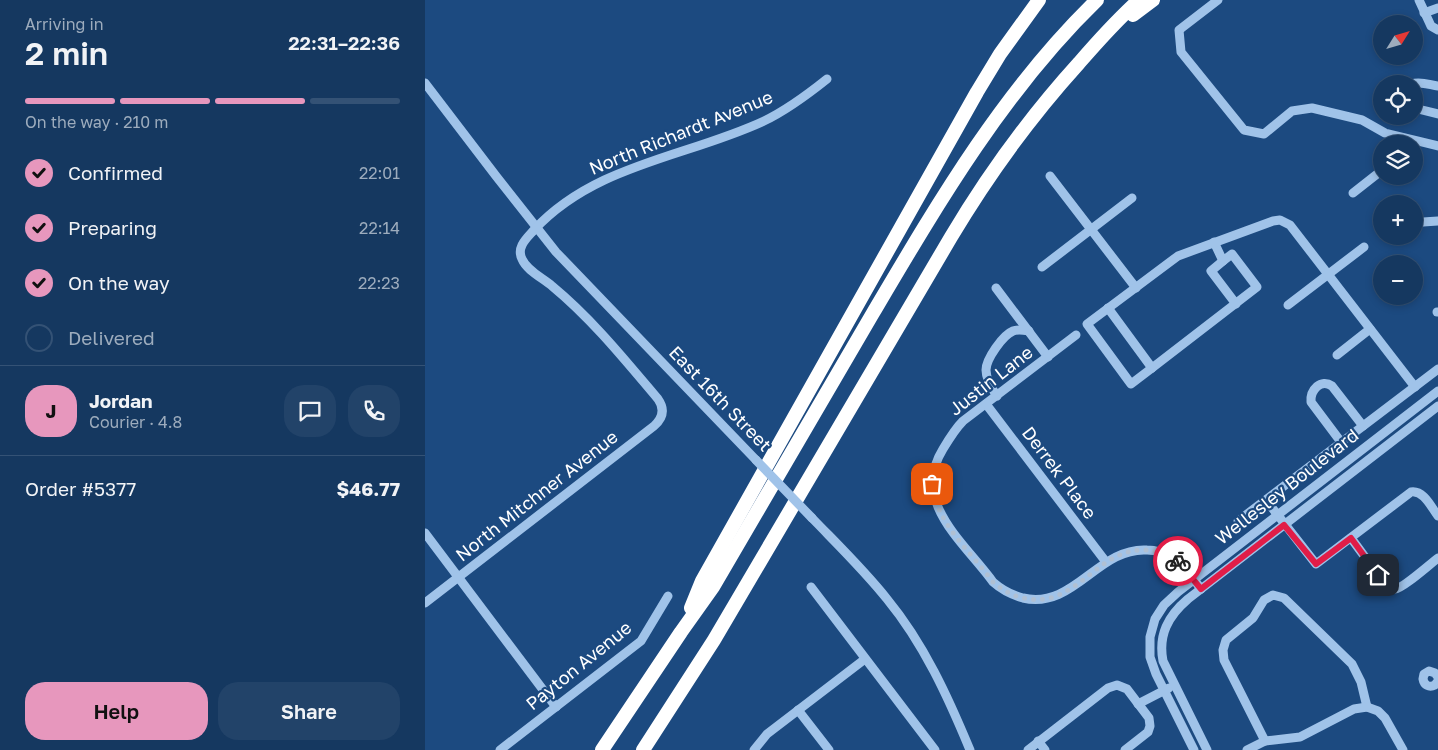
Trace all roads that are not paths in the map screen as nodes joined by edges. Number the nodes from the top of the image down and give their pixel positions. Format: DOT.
graph roads {
  1 [pos="1039,0"];
  2 [pos="1097,0"];
  3 [pos="1139,0"];
  4 [pos="1153,0"];
  5 [pos="1218,0"];
  6 [pos="1419,0"];
  7 [pos="1438,8"];
  8 [pos="1424,13"];
  9 [pos="1438,30"];
  10 [pos="1080,62"];
  11 [pos="827,79"];
  12 [pos="425,83"];
  13 [pos="1423,83"];
  14 [pos="1438,86"];
  15 [pos="1423,110"];
  16 [pos="1438,114"];
  17 [pos="1391,135"];
  18 [pos="1423,145"];
  19 [pos="1438,146"];
  20 [pos="1050,176"];
  21 [pos="1373,177"];
  22 [pos="1353,193"];
  23 [pos="1133,198"];
  24 [pos="1438,221"];
  25 [pos="1423,222"];
  26 [pos="536,228"];
  27 [pos="1091,230"];
  28 [pos="1214,242"];
  29 [pos="1364,248"];
  30 [pos="1223,261"];
  31 [pos="1042,267"];
  32 [pos="1328,274"];
  33 [pos="996,288"];
  34 [pos="1136,288"];
  35 [pos="1236,304"];
  36 [pos="1289,305"];
  37 [pos="1108,308"];
  38 [pos="1370,329"];
  39 [pos="1029,331"];
  40 [pos="1076,336"];
  41 [pos="1337,355"];
  42 [pos="1049,357"];
  43 [pos="1153,368"];
  44 [pos="1438,369"];
  45 [pos="1415,387"];
  46 [pos="1438,391"];
  47 [pos="997,396"];
  48 [pos="986,404"];
  49 [pos="1438,406"];
  50 [pos="663,411"];
  51 [pos="1363,426"];
  52 [pos="1341,442"];
  53 [pos="1266,500"];
  54 [pos="1277,515"];
  55 [pos="1438,516"];
  56 [pos="1237,521"];
  57 [pos="1284,525"];
  58 [pos="425,533"];
  59 [pos="1351,538"];
  60 [pos="1438,558"];
  61 [pos="1106,562"];
  62 [pos="459,577"];
  63 [pos="1194,580"];
  64 [pos="811,587"];
  65 [pos="1201,589"];
  66 [pos="668,596"];
  67 [pos="425,603"];
  68 [pos="681,632"];
  69 [pos="865,659"];
  70 [pos="1174,685"];
  71 [pos="1164,690"];
  72 [pos="1138,704"];
  73 [pos="555,707"];
  74 [pos="1367,707"];
  75 [pos="798,710"];
  76 [pos="1265,741"];
  77 [pos="1038,742"];
  78 [pos="500,750"];
  79 [pos="602,750"];
  80 [pos="643,750"];
  81 [pos="754,750"];
  82 [pos="829,750"];
  83 [pos="935,750"];
  84 [pos="970,750"];
  85 [pos="1028,750"];
  86 [pos="1045,750"];
  87 [pos="1125,750"];
  88 [pos="1194,750"];
  89 [pos="1207,750"];
  90 [pos="1247,750"];
  91 [pos="1403,750"];
  1 -- 68 [label="highway"];
  2 -- 68 [label="highway"];
  3 -- 10 [label="highway"];
  4 -- 10 [label="highway"];
  5 -- 17 [label="street"];
  6 -- 8 [label="street"];
  7 -- 8 [label="street"];
  8 -- 9 [label="street"];
  10 -- 80 [label="highway"];
  11 -- 26 [label="street, North Richardt Avenue"];
  12 -- 26 [label="street, East 16th Street"];
  13 -- 14 [label="street"];
  15 -- 16 [label="street"];
  18 -- 19 [label="street"];
  20 -- 27 [label="street"];
  21 -- 22 [label="street"];
  23 -- 27 [label="street"];
  24 -- 25 [label="street"];
  26 -- 50 [label="street, North Richardt Avenue"];
  26 -- 84 [label="street, East 16th Street, bridge"];
  27 -- 31 [label="street"];
  27 -- 34 [label="street"];
  28 -- 30 [label="street"];
  28 -- 32 [label="street"];
  28 -- 34 [label="street"];
  29 -- 32 [label="street"];
  30 -- 35 [label="street"];
  30 -- 35 [label="street"];
  32 -- 36 [label="street"];
  32 -- 38 [label="street"];
  33 -- 39 [label="street"];
  34 -- 37 [label="street"];
  35 -- 43 [label="street"];
  37 -- 43 [label="street"];
  37 -- 43 [label="street"];
  38 -- 41 [label="street"];
  38 -- 45 [label="street"];
  39 -- 42 [label="street"];
  39 -- 47 [label="street"];
  40 -- 42 [label="street, Justin Lane"];
  42 -- 47 [label="street, Justin Lane"];
  44 -- 45 [label="street"];
  45 -- 51 [label="street"];
  46 -- 54 [label="street, Wellesley Boulevard"];
  47 -- 48 [label="street, Justin Lane"];
  48 -- 61 [label="street, Derrek Place"];
  48 -- 61 [label="street, Justin Lane"];
  49 -- 57 [label="street, Wellesley Boulevard"];
  50 -- 62 [label="street, North Mitchner Avenue"];
  51 -- 52 [label="street"];
  51 -- 52 [label="street"];
  52 -- 53 [label="street"];
  53 -- 54 [label="street"];
  53 -- 56 [label="street"];
  54 -- 57 [label="street"];
  54 -- 63 [label="street, Wellesley Boulevard"];
  55 -- 59 [label="street"];
  57 -- 59 [label="street"];
  57 -- 65 [label="street, Wellesley Boulevard"];
  58 -- 62 [label="street"];
  59 -- 60 [label="street"];
  61 -- 63 [label="street, Justin Lane"];
  62 -- 67 [label="street, North Mitchner Avenue"];
  62 -- 73 [label="street"];
  63 -- 65 [label="street, Justin Lane"];
  63 -- 71 [label="street, Wellesley Boulevard"];
  64 -- 69 [label="street"];
  65 -- 70 [label="street, Wellesley Boulevard"];
  66 -- 73 [label="street, Payton Avenue"];
  68 -- 79 [label="highway"];
  69 -- 75 [label="street"];
  69 -- 83 [label="street"];
  70 -- 71 [label="street"];
  70 -- 89 [label="street, Wellesley Boulevard"];
  71 -- 72 [label="street"];
  71 -- 88 [label="street, Wellesley Boulevard"];
  72 -- 77 [label="street"];
  72 -- 87 [label="street"];
  73 -- 78 [label="street, Payton Avenue"];
  74 -- 76 [label="street"];
  74 -- 76 [label="street"];
  74 -- 91 [label="street"];
  75 -- 81 [label="street"];
  75 -- 82 [label="street"];
  76 -- 90 [label="street"];
  77 -- 85 [label="street"];
  77 -- 86 [label="street"];
}
